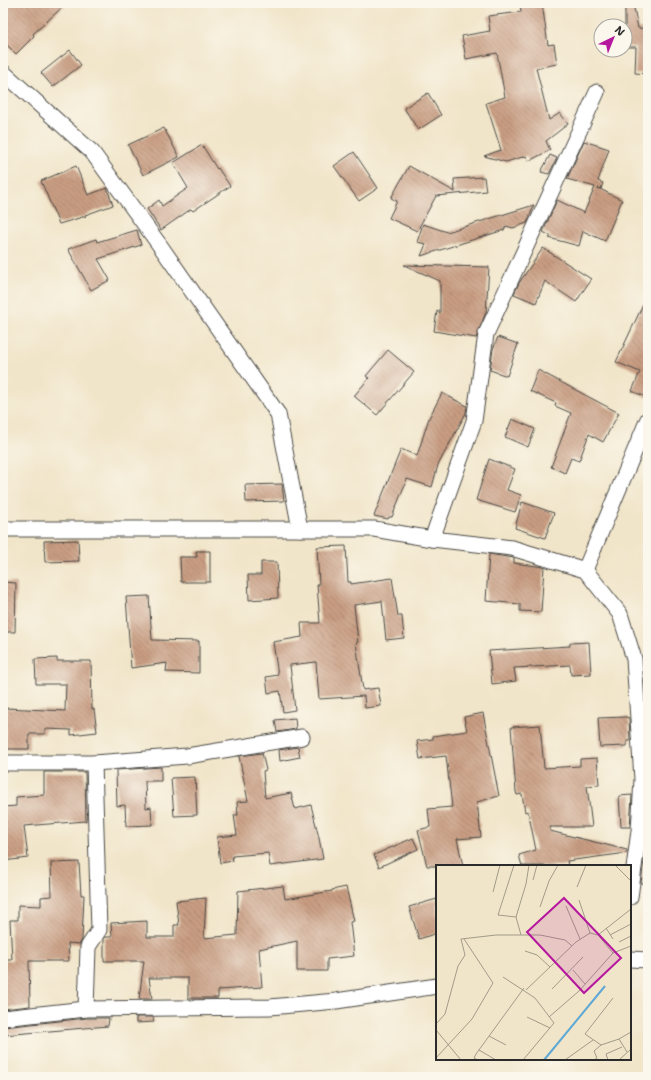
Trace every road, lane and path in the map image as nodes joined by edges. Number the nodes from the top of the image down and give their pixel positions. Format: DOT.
graph roads {
  1 [pos="3,72"];
  2 [pos="597,92"];
  3 [pos="648,419"];
  4 [pos="3,529"];
  5 [pos="300,529"];
  6 [pos="432,539"];
  7 [pos="585,570"];
  8 [pos="641,659"];
  9 [pos="302,737"];
  10 [pos="3,763"];
  11 [pos="94,763"];
  12 [pos="631,890"];
  13 [pos="631,959"];
  14 [pos="648,960"];
  15 [pos="436,986"];
  16 [pos="86,1009"];
  17 [pos="3,1018"];
  1 -- 5 [label="street"];
  2 -- 6 [label="street"];
  3 -- 7 [label="street"];
  4 -- 5 [label="street"];
  5 -- 6 [label="street"];
  6 -- 7 [label="street"];
  7 -- 8 [label="street"];
  8 -- 12 [label="street"];
  9 -- 11 [label="street"];
  10 -- 11 [label="street"];
  11 -- 16 [label="street"];
  13 -- 14 [label="street"];
  15 -- 16 [label="street"];
  16 -- 17 [label="street"];
}
